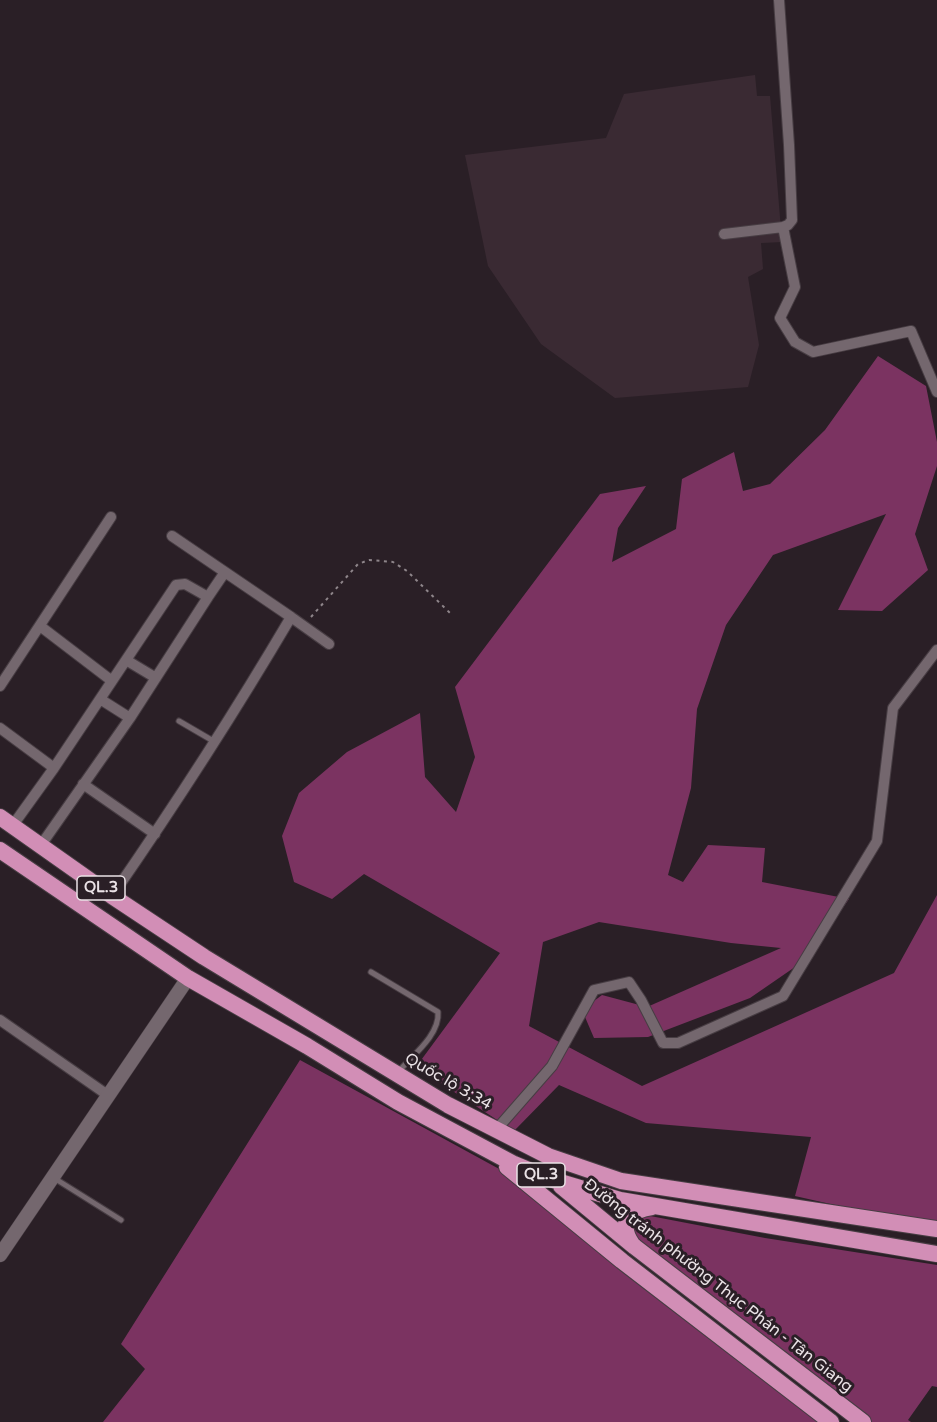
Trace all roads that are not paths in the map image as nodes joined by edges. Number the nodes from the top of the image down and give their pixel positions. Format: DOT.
graph roads {
  1 [pos="779,0"];
  2 [pos="783,227"];
  3 [pos="724,234"];
  4 [pos="937,392"];
  5 [pos="111,518"];
  6 [pos="172,536"];
  7 [pos="225,572"];
  8 [pos="208,597"];
  9 [pos="291,617"];
  10 [pos="40,626"];
  11 [pos="329,644"];
  12 [pos="937,650"];
  13 [pos="126,660"];
  14 [pos="156,678"];
  15 [pos="112,681"];
  16 [pos="0,686"];
  17 [pos="100,699"];
  18 [pos="130,718"];
  19 [pos="179,721"];
  20 [pos="0,728"];
  21 [pos="215,742"];
  22 [pos="54,768"];
  23 [pos="83,784"];
  24 [pos="7,821"];
  25 [pos="155,834"];
  26 [pos="41,845"];
  27 [pos="0,850"];
  28 [pos="112,896"];
  29 [pos="204,957"];
  30 [pos="372,972"];
  31 [pos="188,978"];
  32 [pos="0,1020"];
  33 [pos="397,1073"];
  34 [pos="109,1096"];
  35 [pos="496,1130"];
  36 [pos="483,1147"];
  37 [pos="53,1177"];
  38 [pos="554,1180"];
  39 [pos="659,1207"];
  40 [pos="121,1220"];
  41 [pos="937,1229"];
  42 [pos="635,1247"];
  43 [pos="937,1254"];
  44 [pos="0,1255"];
  45 [pos="622,1261"];
  46 [pos="831,1422"];
  47 [pos="863,1422"];
  1 -- 2 [label="street"];
  2 -- 3 [label="street"];
  2 -- 4 [label="street"];
  5 -- 10 [label="street"];
  6 -- 7 [label="street"];
  7 -- 8 [label="street"];
  7 -- 9 [label="street"];
  8 -- 13 [label="street"];
  8 -- 14 [label="street"];
  9 -- 11 [label="street"];
  9 -- 21 [label="street"];
  10 -- 15 [label="street"];
  10 -- 16 [label="street"];
  12 -- 35 [label="street"];
  13 -- 14 [label="street"];
  13 -- 15 [label="street"];
  14 -- 18 [label="street"];
  15 -- 17 [label="street"];
  17 -- 18 [label="street"];
  17 -- 22 [label="street"];
  18 -- 23 [label="street"];
  19 -- 21 [label="lane"];
  20 -- 22 [label="street"];
  21 -- 25 [label="street"];
  22 -- 24 [label="street"];
  23 -- 25 [label="street"];
  23 -- 26 [label="street"];
  24 -- 26 [label="highway, Quốc lộ 3;34 / QL.3"];
  25 -- 28 [label="street"];
  26 -- 28 [label="highway, Quốc lộ 3;34 / QL.3"];
  27 -- 31 [label="highway, QL.3"];
  28 -- 29 [label="highway, Quốc lộ 3;34 / QL.3"];
  29 -- 31 [label="highway"];
  29 -- 33 [label="highway, Quốc lộ 3;34 / QL.3"];
  30 -- 33 [label="lane"];
  31 -- 34 [label="street"];
  31 -- 36 [label="highway, QL.3"];
  32 -- 34 [label="street"];
  33 -- 35 [label="highway, Quốc lộ 3;34 / QL.3"];
  34 -- 37 [label="street"];
  35 -- 38 [label="highway, Đường tránh phường Thục Phán - Tân Giang"];
  35 -- 41 [label="highway, Quốc lộ 3;34 / QL.3"];
  36 -- 38 [label="highway, QL.3"];
  36 -- 45 [label="highway"];
  37 -- 40 [label="lane"];
  37 -- 44 [label="street"];
  38 -- 39 [label="highway, QL.3"];
  38 -- 42 [label="highway, Đường tránh phường Thục Phán - Tân Giang"];
  39 -- 42 [label="highway"];
  39 -- 43 [label="highway, QL.3"];
  42 -- 45 [label="highway"];
  42 -- 47 [label="highway, Đường tránh phường Thục Phán - Tân Giang"];
  45 -- 46 [label="highway"];
}
